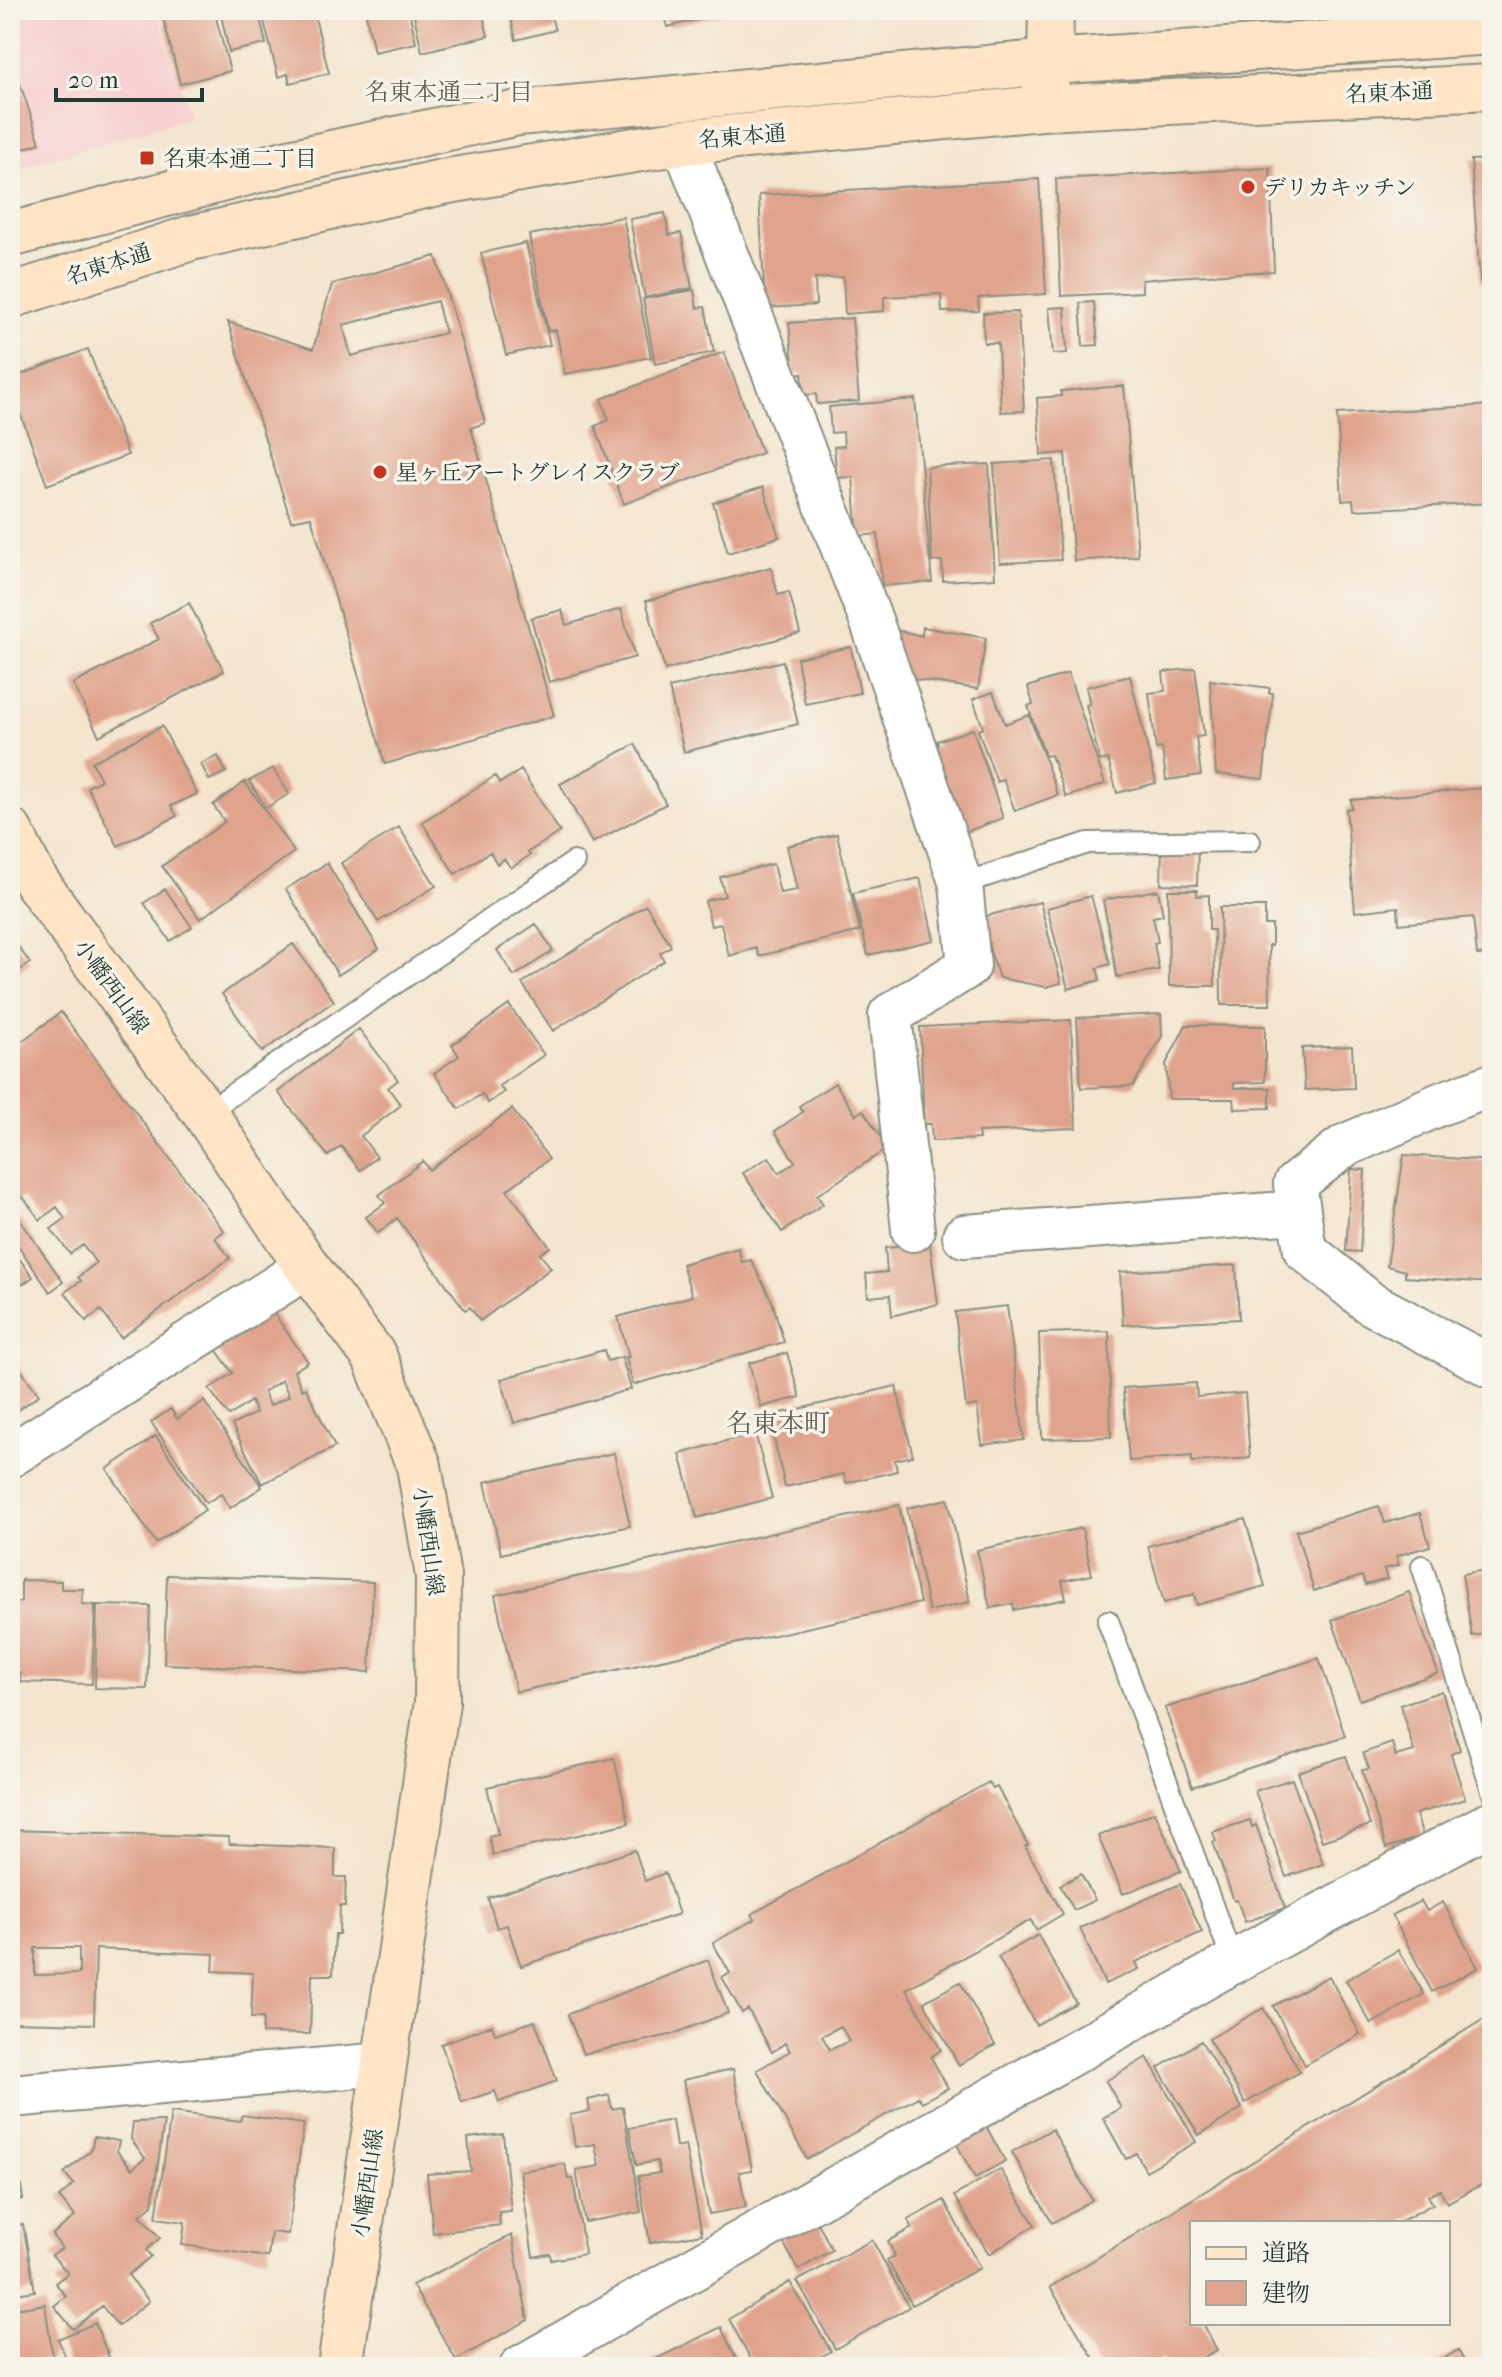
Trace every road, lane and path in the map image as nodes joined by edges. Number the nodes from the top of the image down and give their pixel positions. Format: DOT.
graph roads {
  1 [pos="1051,10"];
  2 [pos="1492,32"];
  3 [pos="1050,62"];
  4 [pos="1492,87"];
  5 [pos="1042,108"];
  6 [pos="683,142"];
  7 [pos="10,235"];
  8 [pos="10,296"];
  9 [pos="10,831"];
  10 [pos="1250,841"];
  11 [pos="574,862"];
  12 [pos="961,884"];
  13 [pos="1492,1085"];
  14 [pos="205,1113"];
  15 [pos="1299,1212"];
  16 [pos="913,1230"];
  17 [pos="964,1236"];
  18 [pos="307,1267"];
  19 [pos="1492,1367"];
  20 [pos="10,1456"];
  21 [pos="1422,1566"];
  22 [pos="1108,1621"];
  23 [pos="1492,1791"];
  24 [pos="1492,1822"];
  25 [pos="1233,1962"];
  26 [pos="384,2064"];
  27 [pos="10,2096"];
  28 [pos="340,2367"];
  29 [pos="521,2367"];
  1 -- 3 [label="main road"];
  2 -- 3 [label="main road, 名東本通"];
  3 -- 5 [label="main road"];
  3 -- 7 [label="main road, 名東本通"];
  4 -- 5 [label="main road, 名東本通"];
  5 -- 6 [label="main road, 名東本通"];
  6 -- 8 [label="main road, 名東本通"];
  6 -- 12 [label="street"];
  9 -- 14 [label="main road, 小幡西山線"];
  10 -- 12 [label="lane"];
  11 -- 14 [label="lane"];
  12 -- 16 [label="street"];
  13 -- 15 [label="street"];
  14 -- 18 [label="main road, 小幡西山線"];
  15 -- 17 [label="street"];
  15 -- 19 [label="street"];
  18 -- 20 [label="street"];
  18 -- 26 [label="main road, 小幡西山線"];
  21 -- 23 [label="lane"];
  22 -- 25 [label="lane"];
  24 -- 25 [label="street"];
  25 -- 29 [label="street"];
  26 -- 27 [label="street"];
  26 -- 28 [label="main road, 小幡西山線"];
}
